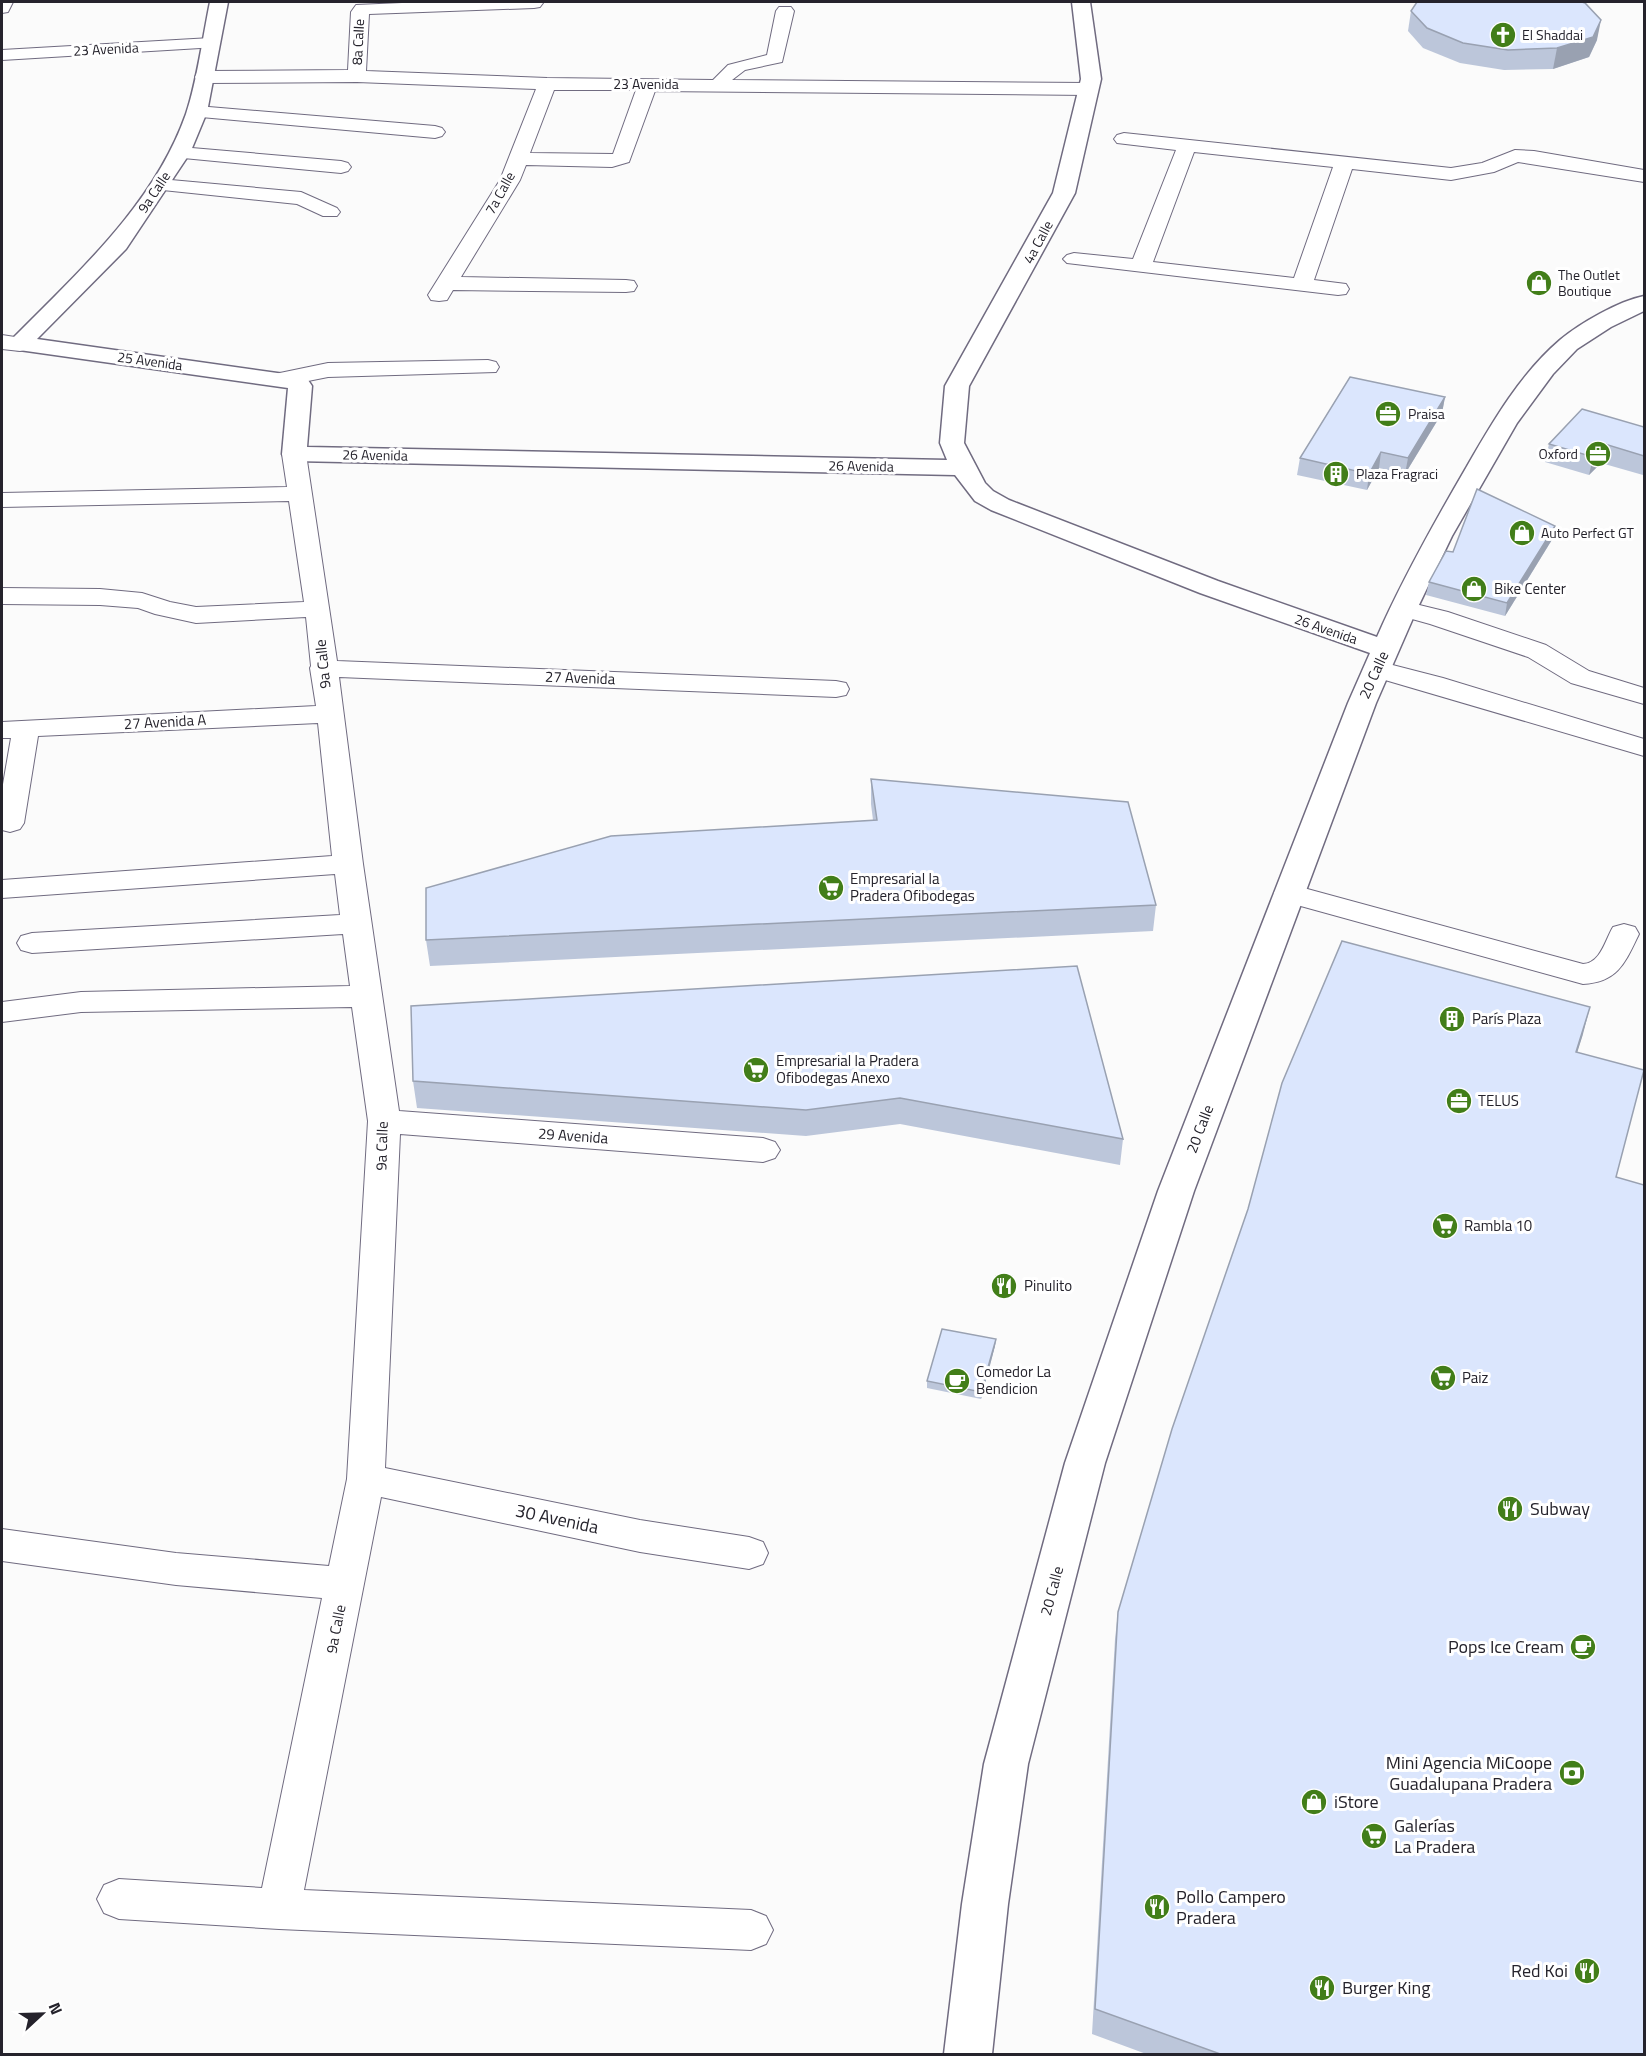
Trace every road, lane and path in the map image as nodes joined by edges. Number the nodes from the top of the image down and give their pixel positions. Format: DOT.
graph roads {
  1 [pos="4,2"];
  2 [pos="219,2"];
  3 [pos="1081,2"];
  4 [pos="534,3"];
  5 [pos="2,8"];
  6 [pos="785,11"];
  7 [pos="211,43"];
  8 [pos="2,55"];
  9 [pos="357,76"];
  10 [pos="204,77"];
  11 [pos="547,84"];
  12 [pos="648,84"];
  13 [pos="720,85"];
  14 [pos="1088,88"];
  15 [pos="197,112"];
  16 [pos="435,132"];
  17 [pos="1124,139"];
  18 [pos="1187,146"];
  19 [pos="180,153"];
  20 [pos="518,159"];
  21 [pos="1344,164"];
  22 [pos="341,167"];
  23 [pos="1644,176"];
  24 [pos="160,185"];
  25 [pos="330,212"];
  26 [pos="1074,258"];
  27 [pos="1141,266"];
  28 [pos="1302,285"];
  29 [pos="626,286"];
  30 [pos="1338,289"];
  31 [pos="1644,303"];
  32 [pos="11,343"];
  33 [pos="488,367"];
  34 [pos="290,380"];
  35 [pos="294,453"];
  36 [pos="963,468"];
  37 [pos="300,494"];
  38 [pos="2,500"];
  39 [pos="2,596"];
  40 [pos="318,609"];
  41 [pos="1402,609"];
  42 [pos="1381,659"];
  43 [pos="323,668"];
  44 [pos="836,689"];
  45 [pos="1644,696"];
  46 [pos="329,714"];
  47 [pos="14,729"];
  48 [pos="1644,748"];
  49 [pos="10,823"];
  50 [pos="348,864"];
  51 [pos="2,889"];
  52 [pos="1289,892"];
  53 [pos="357,924"];
  54 [pos="1624,934"];
  55 [pos="32,943"];
  56 [pos="366,996"];
  57 [pos="2,1012"];
  58 [pos="384,1121"];
  59 [pos="763,1150"];
  60 [pos="366,1479"];
  61 [pos="2,1545"];
  62 [pos="749,1553"];
  63 [pos="345,1584"];
  64 [pos="119,1899"];
  65 [pos="279,1909"];
  66 [pos="751,1930"];
  67 [pos="968,2055"];
  1 -- 5 [label="street"];
  2 -- 7 [label="street, 9a Calle"];
  3 -- 14 [label="street, 4a Calle"];
  4 -- 9 [label="street, 8a Calle"];
  6 -- 13 [label="street"];
  7 -- 8 [label="street, 23 Avenida"];
  7 -- 10 [label="street, 9a Calle"];
  9 -- 10 [label="street, 23 Avenida"];
  9 -- 11 [label="street, 23 Avenida"];
  10 -- 15 [label="street, 9a Calle"];
  11 -- 12 [label="street, 23 Avenida"];
  11 -- 20 [label="street, 7a Calle"];
  12 -- 13 [label="street, 23 Avenida"];
  12 -- 20 [label="street"];
  13 -- 14 [label="street, 23 Avenida"];
  14 -- 36 [label="street, 4a Calle"];
  15 -- 16 [label="street"];
  15 -- 19 [label="street, 9a Calle"];
  17 -- 18 [label="street"];
  18 -- 21 [label="street"];
  18 -- 27 [label="street"];
  19 -- 22 [label="street"];
  19 -- 24 [label="street, 9a Calle"];
  20 -- 29 [label="street, 7a Calle"];
  21 -- 23 [label="street"];
  21 -- 28 [label="street"];
  24 -- 25 [label="street"];
  24 -- 32 [label="street, 9a Calle"];
  26 -- 27 [label="street"];
  27 -- 28 [label="street"];
  28 -- 30 [label="street"];
  31 -- 41 [label="street, 20 Calle"];
  32 -- 34 [label="street, 25 Avenida"];
  33 -- 34 [label="street"];
  34 -- 35 [label="street, 9a Calle"];
  35 -- 36 [label="street, 26 Avenida"];
  35 -- 37 [label="street, 9a Calle"];
  36 -- 42 [label="street, 26 Avenida"];
  37 -- 38 [label="street"];
  37 -- 40 [label="street, 9a Calle"];
  39 -- 40 [label="street"];
  40 -- 43 [label="street, 9a Calle"];
  41 -- 42 [label="street, 20 Calle"];
  41 -- 45 [label="street"];
  42 -- 48 [label="street"];
  42 -- 52 [label="street, 20 Calle"];
  43 -- 44 [label="street, 27 Avenida"];
  43 -- 46 [label="street, 9a Calle"];
  46 -- 47 [label="street, 27 Avenida A"];
  46 -- 50 [label="street, 9a Calle"];
  47 -- 49 [label="street"];
  50 -- 51 [label="street"];
  50 -- 53 [label="street, 9a Calle"];
  52 -- 54 [label="street"];
  52 -- 67 [label="street, 20 Calle"];
  53 -- 55 [label="street"];
  53 -- 56 [label="street, 9a Calle"];
  56 -- 57 [label="street"];
  56 -- 58 [label="street, 9a Calle"];
  58 -- 59 [label="street, 29 Avenida"];
  58 -- 60 [label="street, 9a Calle"];
  60 -- 62 [label="street, 30 Avenida"];
  60 -- 63 [label="street, 9a Calle"];
  61 -- 63 [label="street"];
  63 -- 65 [label="street, 9a Calle"];
  64 -- 65 [label="street"];
  65 -- 66 [label="street"];
}
